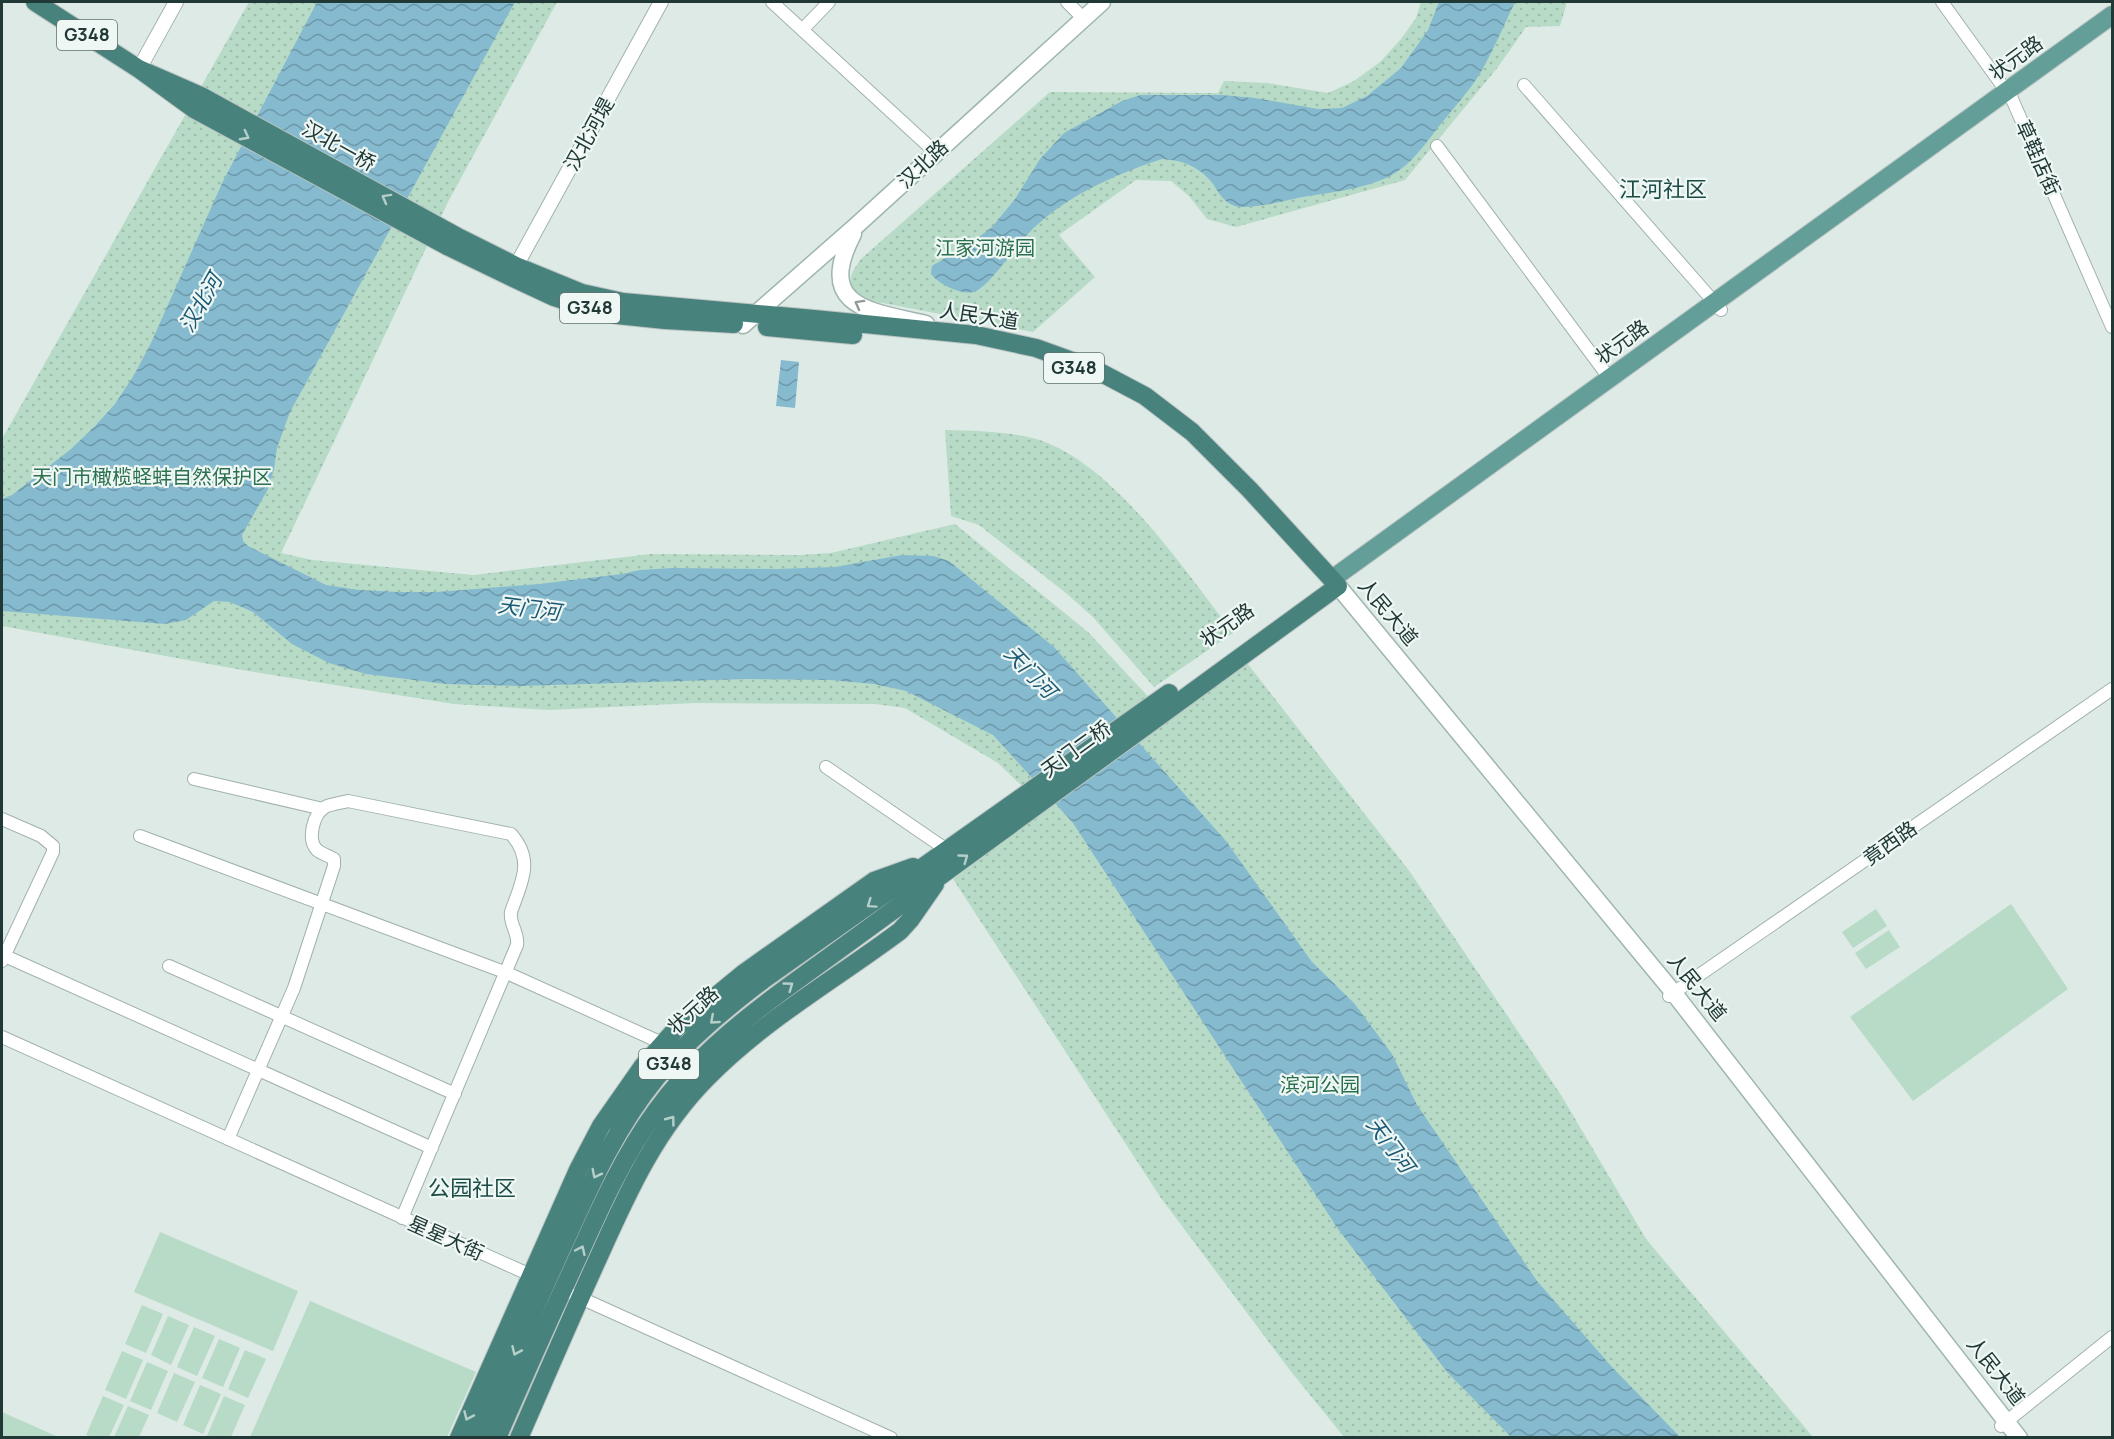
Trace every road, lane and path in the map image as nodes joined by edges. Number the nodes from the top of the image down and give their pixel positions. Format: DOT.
graph roads {
  1 [pos="34,2"];
  2 [pos="176,2"];
  3 [pos="661,2"];
  4 [pos="772,2"];
  5 [pos="829,2"];
  6 [pos="1067,2"];
  7 [pos="1101,2"];
  8 [pos="1942,2"];
  9 [pos="2112,15"];
  10 [pos="1083,18"];
  11 [pos="2112,26"];
  12 [pos="803,29"];
  13 [pos="138,69"];
  14 [pos="1524,85"];
  15 [pos="2010,95"];
  16 [pos="1437,146"];
  17 [pos="935,152"];
  18 [pos="857,225"];
  19 [pos="452,241"];
  20 [pos="516,266"];
  21 [pos="1718,306"];
  22 [pos="749,319"];
  23 [pos="2112,327"];
  24 [pos="976,335"];
  25 [pos="1610,379"];
  26 [pos="1331,585"];
  27 [pos="2112,689"];
  28 [pos="1160,707"];
  29 [pos="826,767"];
  30 [pos="194,778"];
  31 [pos="323,809"];
  32 [pos="1009,816"];
  33 [pos="2,819"];
  34 [pos="140,836"];
  35 [pos="940,862"];
  36 [pos="322,904"];
  37 [pos="4,953"];
  38 [pos="169,966"];
  39 [pos="507,973"];
  40 [pos="1670,994"];
  41 [pos="281,1016"];
  42 [pos="2,1037"];
  43 [pos="662,1043"];
  44 [pos="258,1070"];
  45 [pos="455,1094"];
  46 [pos="613,1108"];
  47 [pos="649,1136"];
  48 [pos="228,1139"];
  49 [pos="613,1143"];
  50 [pos="432,1148"];
  51 [pos="620,1210"];
  52 [pos="597,1215"];
  53 [pos="402,1218"];
  54 [pos="546,1283"];
  55 [pos="580,1298"];
  56 [pos="2112,1337"];
  57 [pos="2005,1428"];
  58 [pos="459,1437"];
  59 [pos="478,1437"];
  60 [pos="497,1437"];
  61 [pos="519,1437"];
  62 [pos="891,1437"];
  63 [pos="2019,1437"];
  1 -- 13 [label="highway, G348"];
  2 -- 13 [label="street"];
  3 -- 20 [label="street, 汉北河堤"];
  4 -- 12 [label="street"];
  5 -- 12 [label="street"];
  6 -- 10 [label="street"];
  7 -- 10 [label="main road, 汉北路"];
  8 -- 15 [label="street, 草鞋店街"];
  9 -- 15 [label="main road, 状元路"];
  10 -- 17 [label="main road, 汉北路"];
  11 -- 15 [label="main road, 状元路"];
  12 -- 17 [label="street"];
  13 -- 19 [label="highway, 汉北一桥 / G348"];
  14 -- 21 [label="street"];
  15 -- 21 [label="main road, 状元路"];
  15 -- 23 [label="street, 草鞋店街"];
  16 -- 25 [label="street"];
  17 -- 18 [label="main road, 汉北路"];
  18 -- 22 [label="main road, 汉北路"];
  24 -- 18 [label="main road, one-way"];
  19 -- 20 [label="highway, 人民大道 / G348"];
  19 -- 22 [label="highway, 人民大道 / G348"];
  20 -- 22 [label="highway, 人民大道 / G348"];
  21 -- 25 [label="main road, 状元路"];
  21 -- 26 [label="main road, 状元路"];
  22 -- 24 [label="highway, 人民大道 / G348"];
  22 -- 26 [label="highway, 人民大道 / G348"];
  24 -- 26 [label="highway, 人民大道 / G348"];
  25 -- 26 [label="main road, 状元路"];
  26 -- 28 [label="highway, 状元路 / G348"];
  26 -- 40 [label="main road, 人民大道"];
  27 -- 40 [label="street, 竟西路"];
  28 -- 32 [label="highway, 天门二桥 / G348"];
  29 -- 35 [label="street"];
  30 -- 31 [label="street"];
  31 -- 36 [label="street"];
  31 -- 39 [label="street"];
  32 -- 35 [label="highway, 状元路 / G348"];
  33 -- 37 [label="street"];
  34 -- 36 [label="street"];
  35 -- 43 [label="highway"];
  47 -- 35 [label="highway, 状元路 / G348, one-way"];
  35 -- 49 [label="highway, 状元路 / G348, one-way"];
  36 -- 39 [label="street"];
  36 -- 41 [label="street"];
  37 -- 44 [label="street"];
  38 -- 41 [label="street"];
  39 -- 43 [label="street"];
  39 -- 45 [label="street"];
  40 -- 57 [label="main road, 人民大道"];
  41 -- 44 [label="street"];
  41 -- 45 [label="street"];
  42 -- 48 [label="street, 星星大街"];
  43 -- 46 [label="highway"];
  44 -- 48 [label="street"];
  44 -- 50 [label="street"];
  45 -- 50 [label="street"];
  46 -- 49 [label="highway"];
  46 -- 54 [label="highway"];
  47 -- 51 [label="highway"];
  47 -- 52 [label="highway, 状元路 / G348"];
  48 -- 53 [label="street, 星星大街"];
  49 -- 54 [label="highway, 状元路 / G348, one-way"];
  50 -- 53 [label="street"];
  51 -- 52 [label="highway"];
  51 -- 55 [label="highway"];
  54 -- 52 [label="highway, 状元路 / G348, one-way"];
  53 -- 54 [label="street, 星星大街"];
  54 -- 55 [label="street, 星星大街"];
  54 -- 58 [label="highway, one-way"];
  54 -- 59 [label="highway, 状元路 / G348, one-way"];
  54 -- 60 [label="highway, 状元路 / G348"];
  55 -- 61 [label="highway"];
  55 -- 62 [label="street, 星星大街"];
  56 -- 57 [label="street"];
  57 -- 63 [label="main road, 人民大道"];
}
